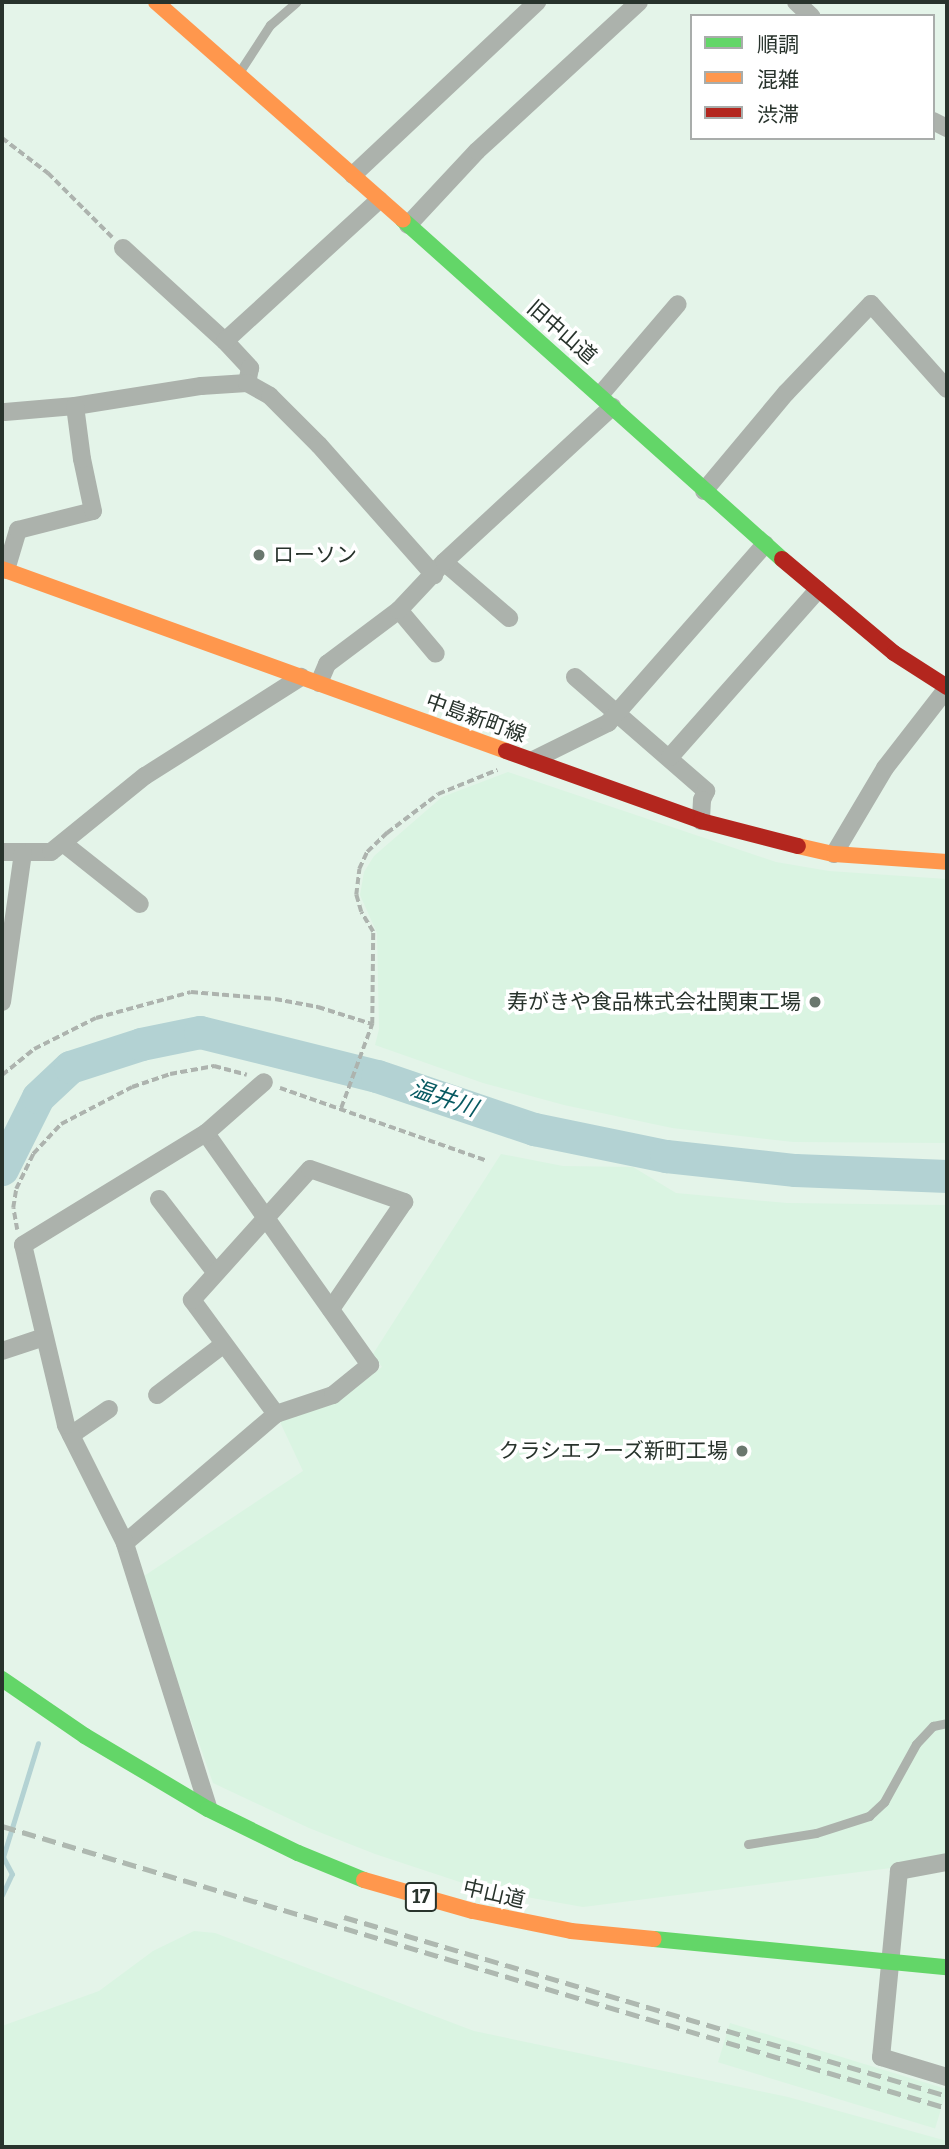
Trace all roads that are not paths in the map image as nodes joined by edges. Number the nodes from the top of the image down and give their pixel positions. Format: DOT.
graph roads {
  1 [pos="156,2"];
  2 [pos="296,2"];
  3 [pos="537,2"];
  4 [pos="639,2"];
  5 [pos="796,2"];
  6 [pos="809,14"];
  7 [pos="238,74"];
  8 [pos="353,175"];
  9 [pos="379,200"];
  10 [pos="408,225"];
  11 [pos="123,248"];
  12 [pos="678,304"];
  13 [pos="225,341"];
  14 [pos="247,383"];
  15 [pos="947,389"];
  16 [pos="606,400"];
  17 [pos="75,406"];
  18 [pos="5,412"];
  19 [pos="704,491"];
  20 [pos="765,544"];
  21 [pos="439,568"];
  22 [pos="4,569"];
  23 [pos="818,590"];
  24 [pos="399,610"];
  25 [pos="509,618"];
  26 [pos="436,654"];
  27 [pos="301,677"];
  28 [pos="575,677"];
  29 [pos="319,683"];
  30 [pos="947,687"];
  31 [pos="617,714"];
  32 [pos="670,757"];
  33 [pos="533,760"];
  34 [pos="701,821"];
  35 [pos="62,843"];
  36 [pos="2,852"];
  37 [pos="23,853"];
  38 [pos="834,853"];
  39 [pos="947,862"];
  40 [pos="140,904"];
  41 [pos="2,1002"];
  42 [pos="264,1082"];
  43 [pos="206,1133"];
  44 [pos="159,1199"];
  45 [pos="266,1217"];
  46 [pos="216,1273"];
  47 [pos="331,1309"];
  48 [pos="44,1338"];
  49 [pos="224,1344"];
  50 [pos="2,1351"];
  51 [pos="157,1395"];
  52 [pos="109,1409"];
  53 [pos="276,1414"];
  54 [pos="71,1435"];
  55 [pos="125,1543"];
  56 [pos="2,1679"];
  57 [pos="947,1723"];
  58 [pos="208,1809"];
  59 [pos="748,1844"];
  60 [pos="947,1862"];
  61 [pos="890,1963"];
  62 [pos="947,1967"];
  63 [pos="947,2077"];
  1 -- 7 [label="main road, 旧中山道"];
  2 -- 7 [label="lane"];
  3 -- 8 [label="street"];
  4 -- 10 [label="street"];
  5 -- 6 [label="street"];
  7 -- 8 [label="main road, 旧中山道"];
  8 -- 9 [label="main road, 旧中山道"];
  9 -- 10 [label="main road, 旧中山道"];
  9 -- 13 [label="street"];
  10 -- 16 [label="main road, 旧中山道"];
  11 -- 13 [label="street"];
  12 -- 16 [label="street"];
  13 -- 14 [label="street"];
  14 -- 17 [label="street"];
  14 -- 21 [label="street"];
  15 -- 19 [label="street"];
  16 -- 19 [label="main road, 旧中山道"];
  16 -- 21 [label="street"];
  17 -- 18 [label="street"];
  17 -- 22 [label="street"];
  19 -- 20 [label="main road, 旧中山道"];
  20 -- 23 [label="main road, 旧中山道"];
  20 -- 31 [label="street"];
  21 -- 24 [label="street"];
  21 -- 25 [label="street"];
  22 -- 27 [label="main road, 中島新町線"];
  23 -- 30 [label="main road, 旧中山道"];
  23 -- 32 [label="street"];
  24 -- 26 [label="street"];
  24 -- 29 [label="street"];
  27 -- 29 [label="main road, 中島新町線"];
  27 -- 35 [label="street"];
  28 -- 31 [label="street"];
  29 -- 33 [label="main road, 中島新町線"];
  30 -- 38 [label="street"];
  31 -- 32 [label="street"];
  31 -- 33 [label="street"];
  32 -- 34 [label="street"];
  33 -- 34 [label="main road, 中島新町線"];
  34 -- 38 [label="main road, 中島新町線"];
  35 -- 37 [label="street"];
  35 -- 40 [label="street"];
  36 -- 37 [label="street"];
  37 -- 41 [label="street"];
  38 -- 39 [label="main road, 中島新町線"];
  42 -- 43 [label="street"];
  43 -- 45 [label="street"];
  43 -- 48 [label="street"];
  44 -- 46 [label="street"];
  45 -- 46 [label="street"];
  45 -- 47 [label="street"];
  45 -- 47 [label="street"];
  46 -- 49 [label="street"];
  47 -- 53 [label="street"];
  48 -- 50 [label="street"];
  48 -- 54 [label="street"];
  49 -- 51 [label="street"];
  49 -- 53 [label="street"];
  52 -- 54 [label="street"];
  53 -- 55 [label="street"];
  54 -- 55 [label="street"];
  55 -- 58 [label="street"];
  56 -- 58 [label="main road, 中山道 / 17"];
  57 -- 59 [label="lane"];
  58 -- 61 [label="main road, 中山道 / 17"];
  60 -- 61 [label="street"];
  61 -- 62 [label="main road, 中山道 / 17"];
  61 -- 63 [label="street"];
}
